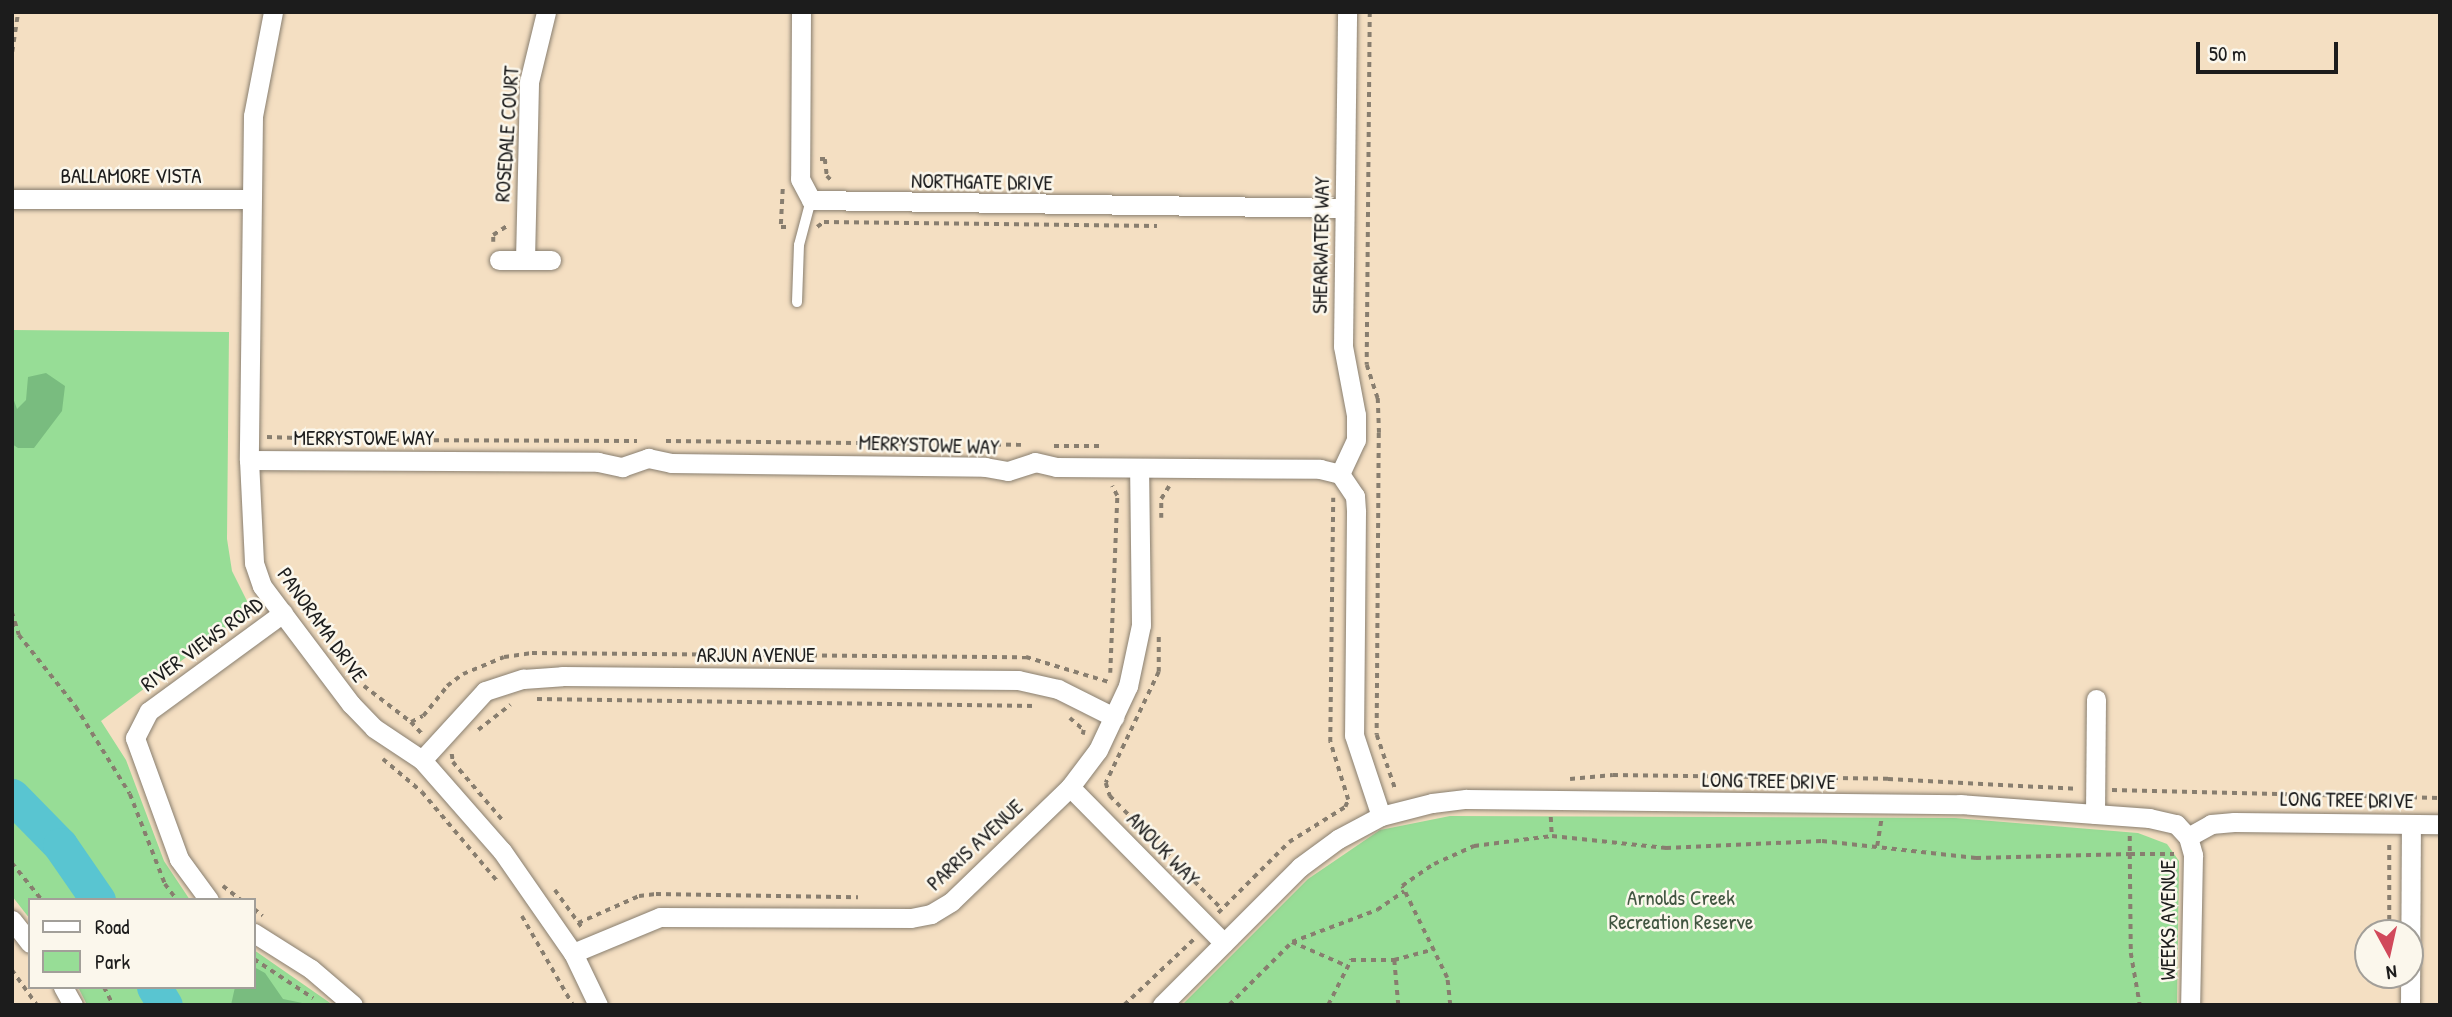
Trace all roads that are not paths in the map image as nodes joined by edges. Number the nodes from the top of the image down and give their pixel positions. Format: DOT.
graph roads {
  1 [pos="273,12"];
  2 [pos="546,12"];
  3 [pos="801,12"];
  4 [pos="1347,12"];
  5 [pos="12,199"];
  6 [pos="251,199"];
  7 [pos="811,200"];
  8 [pos="1344,208"];
  9 [pos="499,260"];
  10 [pos="524,260"];
  11 [pos="551,260"];
  12 [pos="797,302"];
  13 [pos="249,460"];
  14 [pos="1139,468"];
  15 [pos="1333,481"];
  16 [pos="283,613"];
  17 [pos="2096,699"];
  18 [pos="1114,717"];
  19 [pos="422,760"];
  20 [pos="1070,787"];
  21 [pos="2095,814"];
  22 [pos="1381,816"];
  23 [pos="2411,824"];
  24 [pos="2440,824"];
  25 [pos="2191,846"];
  26 [pos="208,898"];
  27 [pos="12,920"];
  28 [pos="256,934"];
  29 [pos="28,940"];
  30 [pos="1224,943"];
  31 [pos="573,953"];
  32 [pos="64,989"];
  33 [pos="73,1005"];
  34 [pos="353,1005"];
  35 [pos="598,1005"];
  36 [pos="1161,1005"];
  37 [pos="2190,1005"];
  38 [pos="2410,1005"];
  1 -- 6 [label="street, PANORAMA DRIVE"];
  2 -- 10 [label="street, ROSEDALE COURT"];
  3 -- 7 [label="street"];
  4 -- 8 [label="street, SHEARWATER WAY"];
  5 -- 6 [label="street, BALLAMORE VISTA"];
  6 -- 13 [label="street, PANORAMA DRIVE"];
  7 -- 8 [label="street, NORTHGATE DRIVE"];
  7 -- 12 [label="lane"];
  8 -- 15 [label="street, SHEARWATER WAY"];
  9 -- 10 [label="street"];
  10 -- 11 [label="street"];
  13 -- 14 [label="street, MERRYSTOWE WAY"];
  13 -- 16 [label="street, PANORAMA DRIVE"];
  14 -- 15 [label="street, MERRYSTOWE WAY"];
  14 -- 18 [label="street, PARRIS AVENUE"];
  15 -- 22 [label="street"];
  16 -- 19 [label="street, PANORAMA DRIVE"];
  16 -- 26 [label="street, RIVER VIEWS ROAD"];
  17 -- 21 [label="street"];
  18 -- 19 [label="street, ARJUN AVENUE"];
  18 -- 20 [label="street, PARRIS AVENUE"];
  19 -- 31 [label="street, PANORAMA DRIVE"];
  20 -- 30 [label="street, ANOUK WAY"];
  20 -- 31 [label="street, PARRIS AVENUE"];
  21 -- 22 [label="street, LONG TREE DRIVE"];
  21 -- 25 [label="street, LONG TREE DRIVE"];
  22 -- 30 [label="street, LONG TREE DRIVE"];
  23 -- 24 [label="street, LONG TREE DRIVE"];
  23 -- 25 [label="street, LONG TREE DRIVE"];
  23 -- 38 [label="street"];
  25 -- 37 [label="street, WEEKS AVENUE"];
  27 -- 29 [label="street"];
  28 -- 34 [label="street"];
  30 -- 36 [label="street, LONG TREE DRIVE"];
  31 -- 35 [label="street, PANORAMA DRIVE"];
  32 -- 33 [label="street"];
}
